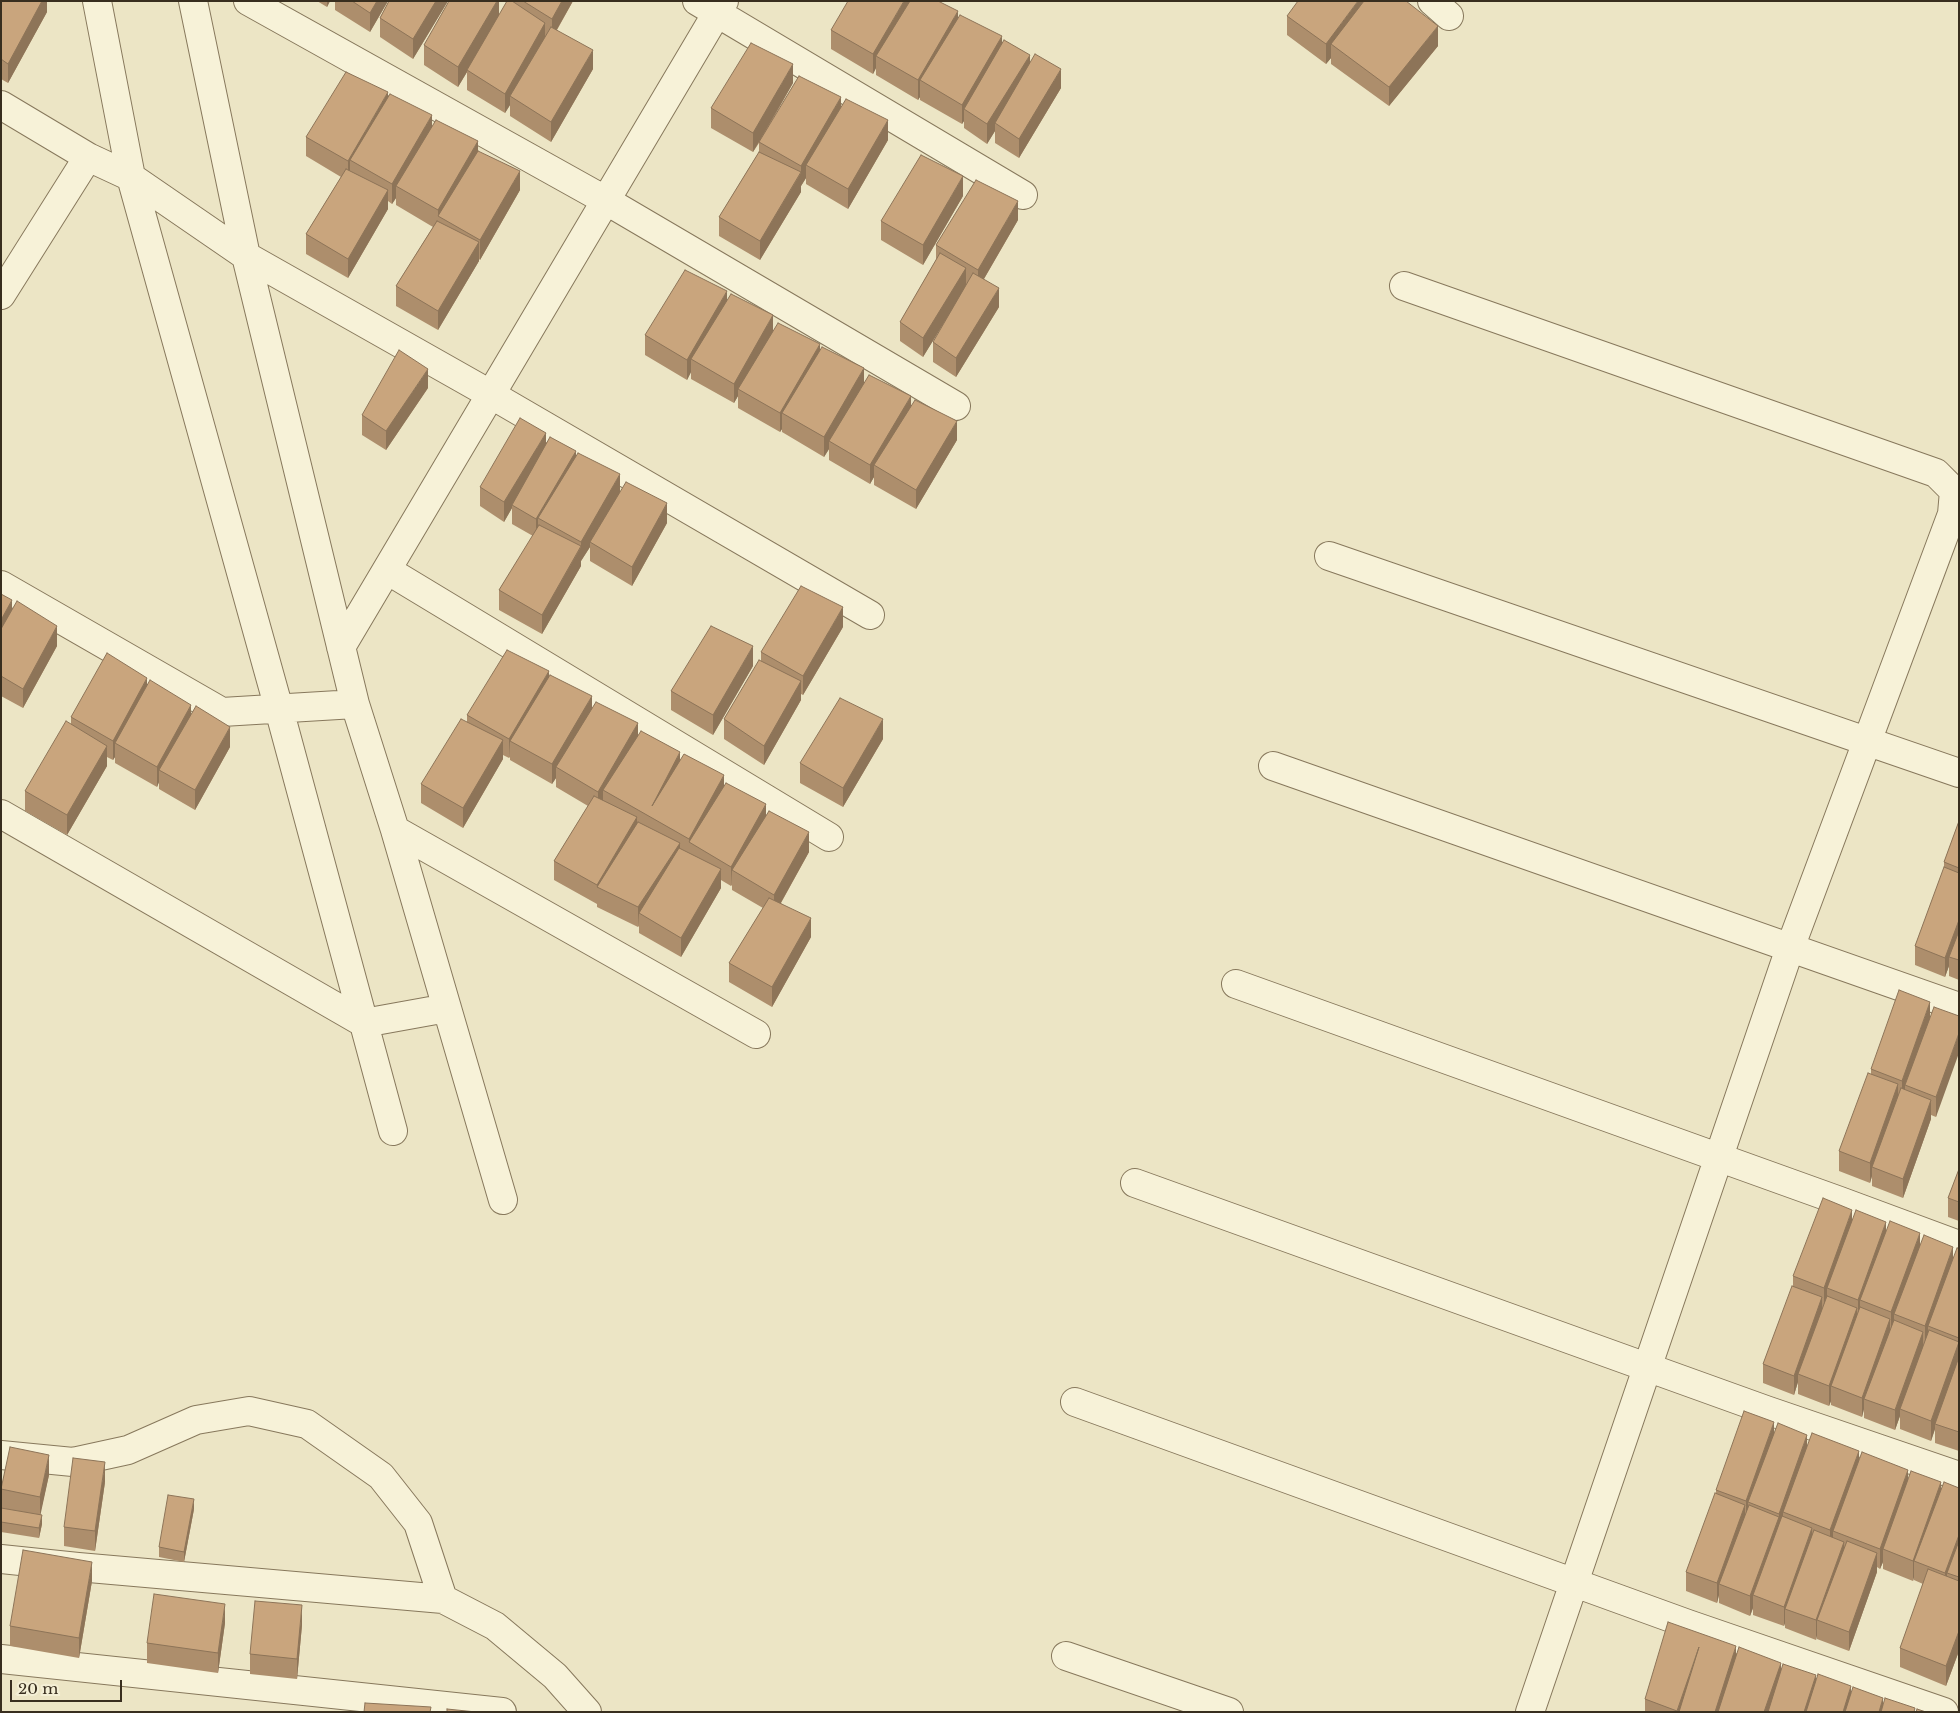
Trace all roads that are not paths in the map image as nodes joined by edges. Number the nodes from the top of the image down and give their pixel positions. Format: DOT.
graph roads {
  1 [pos="97,1"];
  2 [pos="193,1"];
  3 [pos="248,1"];
  4 [pos="712,5"];
  5 [pos="1,105"];
  6 [pos="88,157"];
  7 [pos="131,177"];
  8 [pos="1023,195"];
  9 [pos="605,200"];
  10 [pos="246,256"];
  11 [pos="1404,286"];
  12 [pos="1,295"];
  13 [pos="490,394"];
  14 [pos="956,406"];
  15 [pos="1329,556"];
  16 [pos="387,570"];
  17 [pos="1,585"];
  18 [pos="870,616"];
  19 [pos="341,647"];
  20 [pos="355,704"];
  21 [pos="279,709"];
  22 [pos="1867,741"];
  23 [pos="1273,766"];
  24 [pos="1959,773"];
  25 [pos="1,814"];
  26 [pos="395,830"];
  27 [pos="829,837"];
  28 [pos="1790,948"];
  29 [pos="1236,984"];
  30 [pos="1959,1007"];
  31 [pos="447,1008"];
  32 [pos="364,1023"];
  33 [pos="756,1034"];
  34 [pos="393,1131"];
  35 [pos="1718,1157"];
  36 [pos="1135,1183"];
  37 [pos="503,1200"];
  38 [pos="1959,1245"];
  39 [pos="1646,1368"];
  40 [pos="1075,1402"];
  41 [pos="1,1455"];
  42 [pos="1959,1476"];
  43 [pos="1,1558"];
  44 [pos="1574,1583"];
  45 [pos="443,1599"];
  46 [pos="1066,1656"];
  47 [pos="1,1659"];
  48 [pos="502,1712"];
  49 [pos="587,1712"];
  50 [pos="1229,1712"];
  51 [pos="1530,1712"];
  52 [pos="1944,1712"];
  1 -- 7 [label="street"];
  2 -- 10 [label="street"];
  3 -- 9 [label="street"];
  4 -- 8 [label="street"];
  4 -- 9 [label="street"];
  5 -- 6 [label="street"];
  6 -- 7 [label="street"];
  6 -- 12 [label="street"];
  7 -- 10 [label="street"];
  7 -- 21 [label="street"];
  9 -- 13 [label="street"];
  9 -- 14 [label="street"];
  10 -- 13 [label="street"];
  10 -- 19 [label="street"];
  11 -- 22 [label="street"];
  13 -- 16 [label="street"];
  13 -- 18 [label="street"];
  15 -- 22 [label="street"];
  16 -- 19 [label="street"];
  16 -- 27 [label="street"];
  17 -- 21 [label="street"];
  19 -- 20 [label="street"];
  20 -- 21 [label="street"];
  20 -- 26 [label="street"];
  21 -- 32 [label="street"];
  22 -- 24 [label="street"];
  22 -- 28 [label="street"];
  23 -- 28 [label="street"];
  25 -- 32 [label="street"];
  26 -- 31 [label="street"];
  26 -- 33 [label="street"];
  28 -- 30 [label="street"];
  28 -- 35 [label="street"];
  29 -- 35 [label="street"];
  31 -- 32 [label="street"];
  31 -- 37 [label="street"];
  32 -- 34 [label="street"];
  35 -- 38 [label="street"];
  35 -- 39 [label="street"];
  36 -- 39 [label="street"];
  39 -- 42 [label="street"];
  39 -- 44 [label="street"];
  40 -- 44 [label="street"];
  41 -- 45 [label="street"];
  43 -- 45 [label="street"];
  44 -- 51 [label="street"];
  44 -- 52 [label="street"];
  45 -- 49 [label="street"];
  46 -- 50 [label="street"];
  47 -- 48 [label="street"];
}
